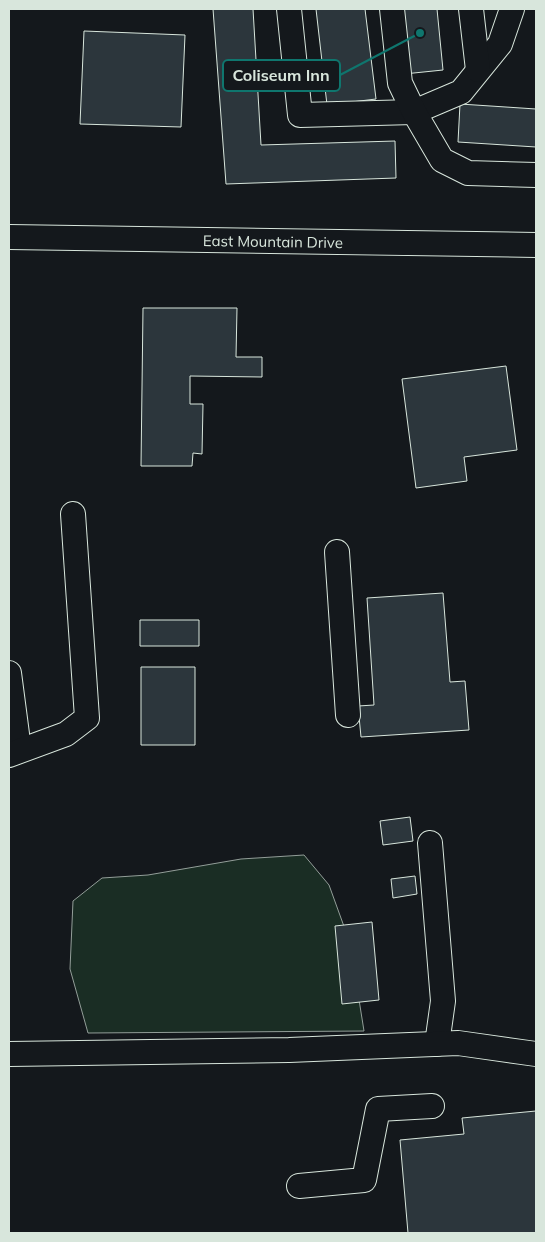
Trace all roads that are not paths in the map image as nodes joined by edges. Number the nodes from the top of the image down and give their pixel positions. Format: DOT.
graph roads {
  1 [pos="289,9"];
  2 [pos="392,9"];
  3 [pos="472,9"];
  4 [pos="512,9"];
  5 [pos="478,70"];
  6 [pos="414,112"];
  7 [pos="536,175"];
  8 [pos="9,237"];
  9 [pos="536,245"];
  10 [pos="73,514"];
  11 [pos="337,552"];
  12 [pos="9,673"];
  13 [pos="348,715"];
  14 [pos="9,739"];
  15 [pos="9,755"];
  16 [pos="430,843"];
  17 [pos="437,1044"];
  18 [pos="9,1054"];
  19 [pos="536,1054"];
  20 [pos="432,1106"];
  21 [pos="299,1186"];
  1 -- 6 [label="street"];
  2 -- 6 [label="street"];
  3 -- 5 [label="street"];
  4 -- 5 [label="street"];
  5 -- 6 [label="street"];
  6 -- 7 [label="street"];
  8 -- 9 [label="street, East Mountain Drive"];
  10 -- 15 [label="street"];
  11 -- 13 [label="street"];
  12 -- 14 [label="street"];
  16 -- 17 [label="street"];
  17 -- 18 [label="street"];
  17 -- 19 [label="street"];
  20 -- 21 [label="street"];
}
